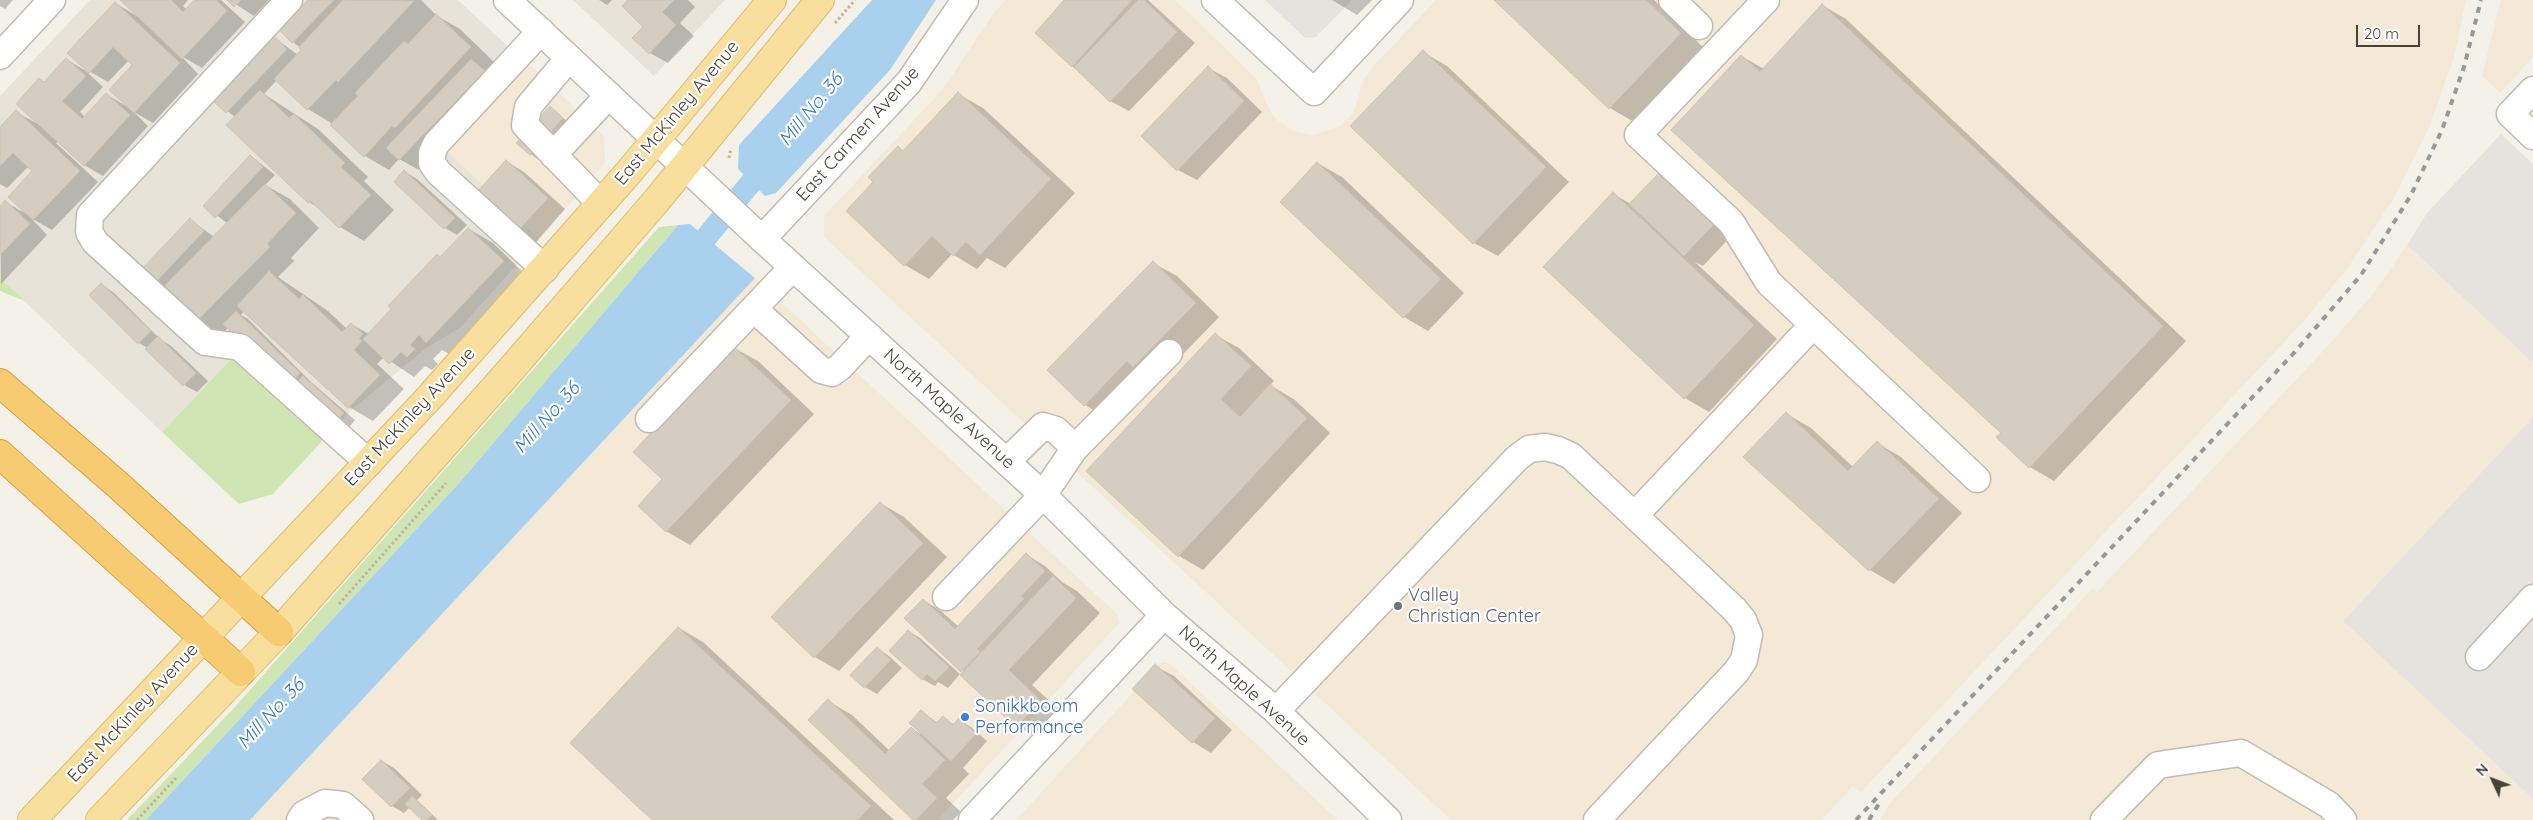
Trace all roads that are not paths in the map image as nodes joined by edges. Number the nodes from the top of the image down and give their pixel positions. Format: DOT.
graph roads {
  1 [pos="52,0"];
  2 [pos="289,0"];
  3 [pos="507,0"];
  4 [pos="772,0"];
  5 [pos="820,0"];
  6 [pos="965,0"];
  7 [pos="1215,0"];
  8 [pos="1400,0"];
  9 [pos="1672,0"];
  10 [pos="1766,0"];
  11 [pos="1698,26"];
  12 [pos="540,32"];
  13 [pos="0,56"];
  14 [pos="569,58"];
  15 [pos="2533,90"];
  16 [pos="609,96"];
  17 [pos="2533,136"];
  18 [pos="656,140"];
  19 [pos="553,155"];
  20 [pos="684,167"];
  21 [pos="601,204"];
  22 [pos="762,239"];
  23 [pos="793,267"];
  24 [pos="545,268"];
  25 [pos="754,309"];
  26 [pos="1813,325"];
  27 [pos="868,336"];
  28 [pos="1168,353"];
  29 [pos="0,383"];
  30 [pos="649,418"];
  31 [pos="1075,448"];
  32 [pos="0,454"];
  33 [pos="1007,461"];
  34 [pos="369,463"];
  35 [pos="1977,479"];
  36 [pos="1043,495"];
  37 [pos="1635,515"];
  38 [pos="946,597"];
  39 [pos="242,598"];
  40 [pos="2533,598"];
  41 [pos="1164,615"];
  42 [pos="279,632"];
  43 [pos="204,638"];
  44 [pos="2479,657"];
  45 [pos="241,672"];
  46 [pos="1276,711"];
  47 [pos="32,820"];
  48 [pos="100,820"];
  49 [pos="300,820"];
  50 [pos="360,820"];
  51 [pos="972,820"];
  52 [pos="1388,820"];
  53 [pos="1597,820"];
  54 [pos="2104,820"];
  55 [pos="2342,820"];
  1 -- 13 [label="street"];
  2 -- 34 [label="street"];
  3 -- 12 [label="street, North Maple Avenue"];
  4 -- 18 [label="main road, East McKinley Avenue"];
  5 -- 20 [label="main road"];
  6 -- 22 [label="street, East Carmen Avenue"];
  7 -- 8 [label="street"];
  9 -- 11 [label="street"];
  10 -- 26 [label="street"];
  12 -- 14 [label="street, North Maple Avenue"];
  12 -- 24 [label="street"];
  14 -- 16 [label="street, North Maple Avenue"];
  14 -- 19 [label="street"];
  15 -- 17 [label="street"];
  16 -- 18 [label="street, North Maple Avenue"];
  16 -- 19 [label="street"];
  18 -- 20 [label="street, North Maple Avenue"];
  18 -- 21 [label="main road, East McKinley Avenue"];
  19 -- 21 [label="street"];
  20 -- 22 [label="street, North Maple Avenue"];
  20 -- 42 [label="main road"];
  21 -- 24 [label="main road, East McKinley Avenue"];
  22 -- 23 [label="street, North Maple Avenue"];
  23 -- 25 [label="street"];
  23 -- 27 [label="street, North Maple Avenue"];
  24 -- 34 [label="main road, East McKinley Avenue"];
  25 -- 27 [label="street"];
  25 -- 30 [label="street"];
  26 -- 35 [label="street"];
  26 -- 37 [label="street"];
  27 -- 33 [label="street, North Maple Avenue"];
  28 -- 31 [label="street"];
  29 -- 39 [label="highway"];
  31 -- 33 [label="street"];
  31 -- 36 [label="street"];
  32 -- 43 [label="highway"];
  33 -- 36 [label="street, North Maple Avenue"];
  34 -- 39 [label="main road, East McKinley Avenue"];
  36 -- 38 [label="street"];
  36 -- 41 [label="street, North Maple Avenue"];
  37 -- 46 [label="street"];
  37 -- 53 [label="street"];
  39 -- 42 [label="highway"];
  39 -- 43 [label="main road, East McKinley Avenue"];
  40 -- 44 [label="street"];
  41 -- 46 [label="street, North Maple Avenue"];
  41 -- 51 [label="street"];
  42 -- 45 [label="main road"];
  43 -- 45 [label="highway"];
  43 -- 47 [label="main road, East McKinley Avenue"];
  45 -- 48 [label="main road"];
  46 -- 52 [label="street, North Maple Avenue"];
  49 -- 50 [label="street"];
  54 -- 55 [label="street"];
}
